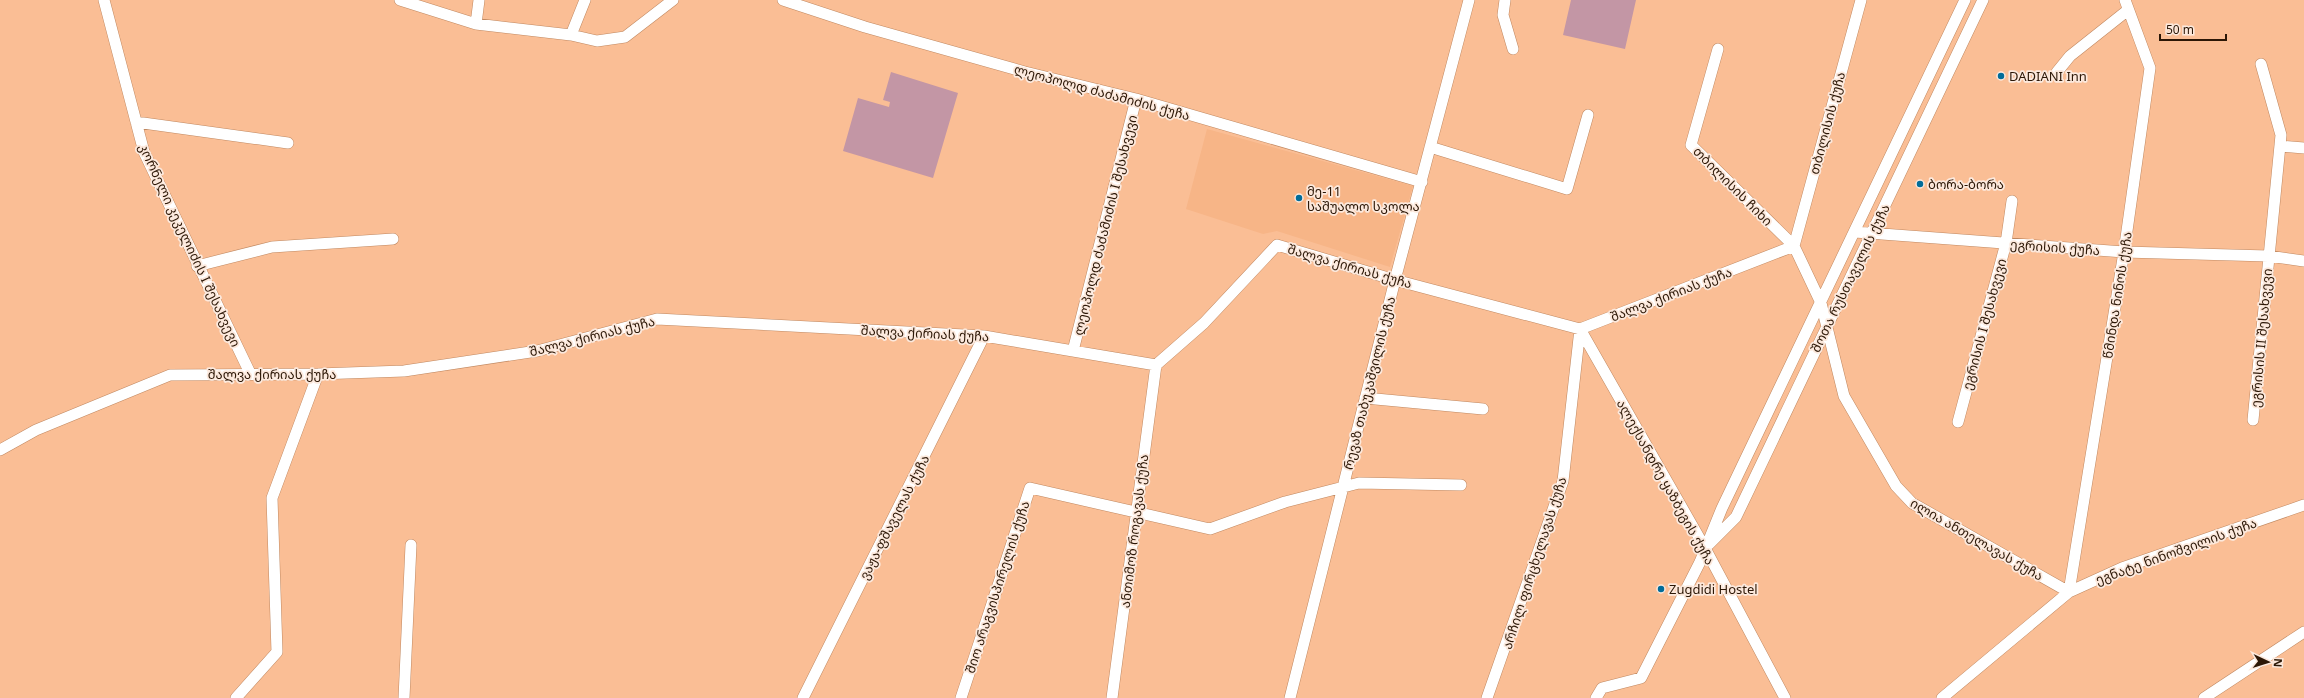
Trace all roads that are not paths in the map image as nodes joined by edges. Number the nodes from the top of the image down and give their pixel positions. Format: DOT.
graph roads {
  1 [pos="104,0"];
  2 [pos="400,0"];
  3 [pos="479,0"];
  4 [pos="584,0"];
  5 [pos="673,0"];
  6 [pos="783,0"];
  7 [pos="1470,0"];
  8 [pos="1505,0"];
  9 [pos="1861,0"];
  10 [pos="1965,0"];
  11 [pos="1983,0"];
  12 [pos="2127,5"];
  13 [pos="476,24"];
  14 [pos="571,35"];
  15 [pos="1513,49"];
  16 [pos="1718,49"];
  17 [pos="2261,64"];
  18 [pos="2057,72"];
  19 [pos="1136,99"];
  20 [pos="1588,115"];
  21 [pos="136,122"];
  22 [pos="288,143"];
  23 [pos="2280,146"];
  24 [pos="1430,147"];
  25 [pos="2304,148"];
  26 [pos="1422,182"];
  27 [pos="2012,201"];
  28 [pos="1855,232"];
  29 [pos="1871,234"];
  30 [pos="393,239"];
  31 [pos="2006,243"];
  32 [pos="1794,246"];
  33 [pos="2124,252"];
  34 [pos="2268,256"];
  35 [pos="2304,261"];
  36 [pos="198,266"];
  37 [pos="1395,280"];
  38 [pos="1821,303"];
  39 [pos="1826,325"];
  40 [pos="1580,330"];
  41 [pos="984,336"];
  42 [pos="1073,351"];
  43 [pos="1156,365"];
  44 [pos="250,373"];
  45 [pos="318,374"];
  46 [pos="1365,398"];
  47 [pos="1482,409"];
  48 [pos="2254,420"];
  49 [pos="1958,422"];
  50 [pos="0,450"];
  51 [pos="1461,485"];
  52 [pos="1343,486"];
  53 [pos="2304,505"];
  54 [pos="1136,513"];
  55 [pos="411,545"];
  56 [pos="1705,548"];
  57 [pos="2069,592"];
  58 [pos="2304,632"];
  59 [pos="236,698"];
  60 [pos="404,698"];
  61 [pos="803,698"];
  62 [pos="961,698"];
  63 [pos="1112,698"];
  64 [pos="1290,698"];
  65 [pos="1487,698"];
  66 [pos="1596,698"];
  67 [pos="1785,698"];
  68 [pos="1942,698"];
  69 [pos="2204,698"];
  1 -- 21 [label="street, კორნელი კეკელიძის I შესახვევი"];
  2 -- 13 [label="street"];
  3 -- 13 [label="street"];
  4 -- 14 [label="street"];
  5 -- 14 [label="street"];
  6 -- 19 [label="street, ლეოპოლდ ძაძამიძის ქუჩა"];
  7 -- 24 [label="street, რევაზ თაბუკაშვილის ქუჩა"];
  8 -- 15 [label="street"];
  9 -- 32 [label="street, თბილისის ქუჩა"];
  10 -- 28 [label="street, შოთა რუსთაველის ქუჩა"];
  11 -- 29 [label="street, შოთა რუსთაველის ქუჩა"];
  12 -- 18 [label="street"];
  12 -- 33 [label="street, წმინდა ნინოს ქუჩა"];
  13 -- 14 [label="street"];
  16 -- 32 [label="street, თბილისის ჩიხი"];
  17 -- 23 [label="street, ეგრისის II შესახვევი"];
  19 -- 26 [label="street, ლეოპოლდ ძაძამიძის ქუჩა"];
  19 -- 42 [label="street, ლეოპოლდ ძაძამიძის I შესახვევი"];
  20 -- 24 [label="street"];
  21 -- 22 [label="street"];
  21 -- 36 [label="street, კორნელი კეკელიძის I შესახვევი"];
  23 -- 25 [label="street"];
  23 -- 34 [label="street, ეგრისის II შესახვევი"];
  24 -- 26 [label="street, რევაზ თაბუკაშვილის ქუჩა"];
  26 -- 37 [label="street, რევაზ თაბუკაშვილის ქუჩა"];
  27 -- 31 [label="street, ეგრისის I შესახვევი"];
  28 -- 29 [label="street, ეგრისის ქუჩა"];
  28 -- 38 [label="street, შოთა რუსთაველის ქუჩა"];
  29 -- 31 [label="street, ეგრისის ქუჩა"];
  29 -- 39 [label="street, შოთა რუსთაველის ქუჩა"];
  30 -- 36 [label="street"];
  31 -- 33 [label="street, ეგრისის ქუჩა"];
  31 -- 49 [label="street, ეგრისის I შესახვევი"];
  32 -- 38 [label="street, ილია ანთელავას ქუჩა"];
  32 -- 40 [label="street, შალვა ქირიას ქუჩა"];
  33 -- 34 [label="street, ეგრისის ქუჩა"];
  33 -- 57 [label="street, წმინდა ნინოს ქუჩა"];
  34 -- 35 [label="street, ეგრისის ქუჩა"];
  34 -- 48 [label="street, ეგრისის II შესახვევი"];
  36 -- 44 [label="street, კორნელი კეკელიძის I შესახვევი"];
  37 -- 40 [label="street, შალვა ქირიას ქუჩა"];
  37 -- 43 [label="street, შალვა ქირიას ქუჩა"];
  37 -- 46 [label="street, რევაზ თაბუკაშვილის ქუჩა"];
  38 -- 39 [label="street, ილია ანთელავას ქუჩა"];
  38 -- 56 [label="street, შოთა რუსთაველის ქუჩა"];
  39 -- 56 [label="street, შოთა რუსთაველის ქუჩა"];
  39 -- 57 [label="street, ილია ანთელავას ქუჩა"];
  40 -- 56 [label="street, ალექსანდრე ყაზბეგის ქუჩა"];
  40 -- 65 [label="street, არჩილ ფირცხელავას ქუჩა"];
  41 -- 42 [label="street, შალვა ქირიას ქუჩა"];
  41 -- 45 [label="street, შალვა ქირიას ქუჩა"];
  41 -- 61 [label="street, ვაჟა-ფშაველას ქუჩა"];
  42 -- 43 [label="street, შალვა ქირიას ქუჩა"];
  43 -- 54 [label="street, ანთიმოზ როგავას ქუჩა"];
  44 -- 45 [label="street, შალვა ქირიას ქუჩა"];
  44 -- 50 [label="street, შალვა ქირიას ქუჩა"];
  45 -- 59 [label="street"];
  46 -- 47 [label="street"];
  46 -- 52 [label="street, რევაზ თაბუკაშვილის ქუჩა"];
  51 -- 52 [label="street"];
  52 -- 54 [label="street"];
  52 -- 64 [label="street, რევაზ თაბუკაშვილის ქუჩა"];
  53 -- 57 [label="street, ეგნატე ნინოშვილის ქუჩა"];
  54 -- 62 [label="street, შიო არაგვისპირელის ქუჩა"];
  54 -- 63 [label="street, ანთიმოზ როგავას ქუჩა"];
  55 -- 60 [label="street"];
  56 -- 66 [label="street, შოთა რუსთაველის ქუჩა"];
  56 -- 67 [label="street, ალექსანდრე ყაზბეგის ქუჩა"];
  57 -- 68 [label="street, ეგნატე ნინოშვილის ქუჩა"];
  58 -- 69 [label="street"];
}
